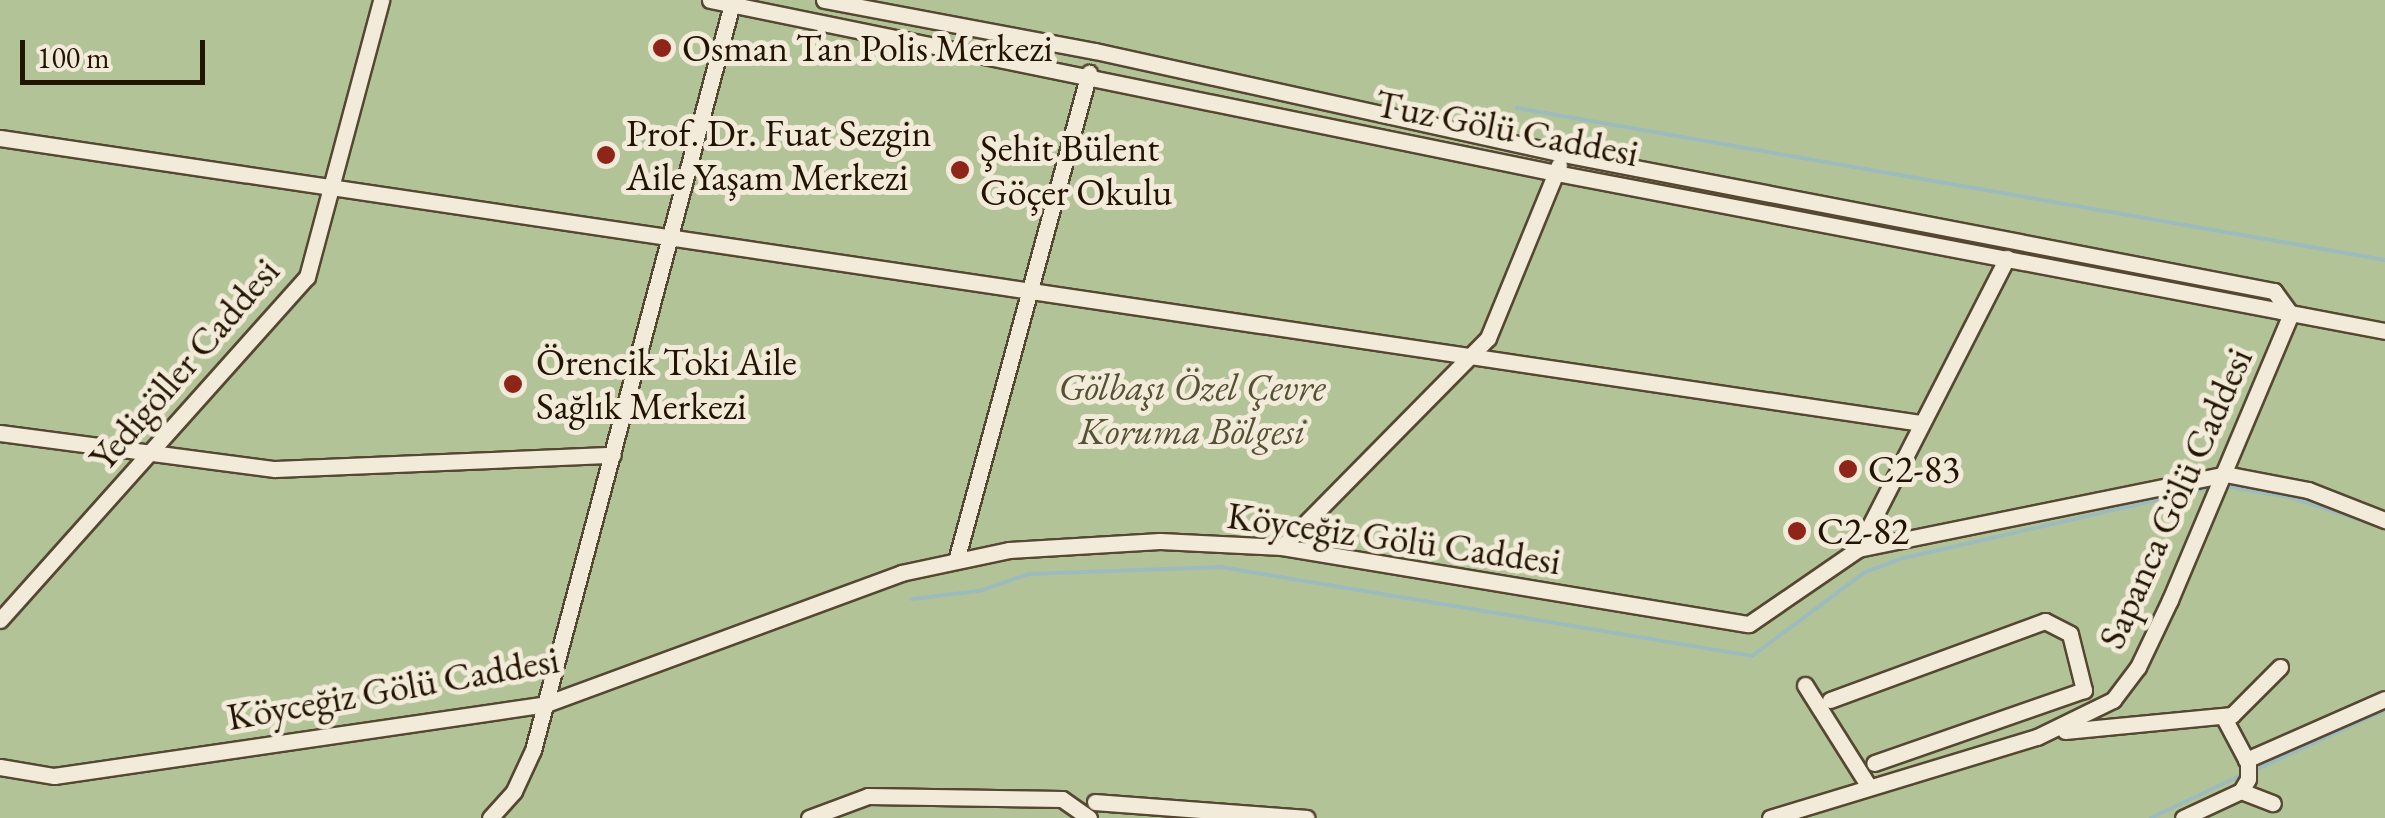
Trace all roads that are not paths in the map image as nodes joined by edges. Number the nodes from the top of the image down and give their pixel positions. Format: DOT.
graph roads {
  1 [pos="381,0"];
  2 [pos="710,0"];
  3 [pos="824,0"];
  4 [pos="733,2"];
  5 [pos="1089,73"];
  6 [pos="0,138"];
  7 [pos="1564,154"];
  8 [pos="1556,174"];
  9 [pos="331,188"];
  10 [pos="673,240"];
  11 [pos="2007,258"];
  12 [pos="1030,294"];
  13 [pos="2291,314"];
  14 [pos="2385,331"];
  15 [pos="1470,358"];
  16 [pos="1920,423"];
  17 [pos="0,433"];
  18 [pos="150,454"];
  19 [pos="614,456"];
  20 [pos="2222,482"];
  21 [pos="2385,520"];
  22 [pos="1282,548"];
  23 [pos="1858,549"];
  24 [pos="957,556"];
  25 [pos="0,620"];
  26 [pos="2280,668"];
  27 [pos="1805,685"];
  28 [pos="2385,699"];
  29 [pos="1830,700"];
  30 [pos="542,705"];
  31 [pos="2223,716"];
  32 [pos="1976,728"];
  33 [pos="2050,732"];
  34 [pos="1984,752"];
  35 [pos="1874,763"];
  36 [pos="0,766"];
  37 [pos="2246,774"];
  38 [pos="1868,785"];
  39 [pos="2274,803"];
  40 [pos="1092,810"];
  41 [pos="490,818"];
  42 [pos="809,818"];
  43 [pos="1306,818"];
  44 [pos="1770,818"];
  45 [pos="2183,818"];
  1 -- 9 [label="street, Yedigöller Caddesi"];
  2 -- 4 [label="street, Tuz Gölü Caddesi"];
  3 -- 7 [label="street, Tuz Gölü Caddesi"];
  4 -- 5 [label="street, Tuz Gölü Caddesi"];
  4 -- 10 [label="street"];
  5 -- 8 [label="street, Tuz Gölü Caddesi"];
  5 -- 12 [label="street"];
  6 -- 9 [label="street"];
  7 -- 8 [label="street"];
  7 -- 13 [label="street, Tuz Gölü Caddesi"];
  8 -- 11 [label="street, Tuz Gölü Caddesi"];
  8 -- 15 [label="street"];
  9 -- 10 [label="street"];
  9 -- 18 [label="street, Yedigöller Caddesi"];
  10 -- 12 [label="street"];
  10 -- 19 [label="street"];
  11 -- 13 [label="street, Tuz Gölü Caddesi"];
  11 -- 16 [label="street"];
  12 -- 15 [label="street"];
  12 -- 24 [label="street"];
  13 -- 14 [label="street, Tuz Gölü Caddesi"];
  13 -- 20 [label="street, Sapanca Gölü Caddesi"];
  15 -- 16 [label="street"];
  15 -- 22 [label="street"];
  16 -- 23 [label="street"];
  17 -- 18 [label="street"];
  18 -- 19 [label="street"];
  18 -- 25 [label="street, Yedigöller Caddesi"];
  19 -- 30 [label="street"];
  20 -- 21 [label="street"];
  20 -- 23 [label="street"];
  20 -- 33 [label="street, Sapanca Gölü Caddesi"];
  22 -- 23 [label="street, Köyceğiz Gölü Caddesi"];
  22 -- 24 [label="street, Köyceğiz Gölü Caddesi"];
  24 -- 30 [label="street, Köyceğiz Gölü Caddesi"];
  26 -- 31 [label="street"];
  27 -- 38 [label="street"];
  28 -- 37 [label="street"];
  29 -- 32 [label="street"];
  30 -- 36 [label="street, Köyceğiz Gölü Caddesi"];
  30 -- 41 [label="street"];
  31 -- 33 [label="street"];
  31 -- 37 [label="street"];
  32 -- 34 [label="street"];
  32 -- 35 [label="street"];
  33 -- 34 [label="street, Sapanca Gölü Caddesi"];
  34 -- 38 [label="street, Sapanca Gölü Caddesi"];
  37 -- 39 [label="street"];
  37 -- 45 [label="street"];
  38 -- 44 [label="street, Sapanca Gölü Caddesi"];
  40 -- 42 [label="street"];
  40 -- 43 [label="street"];
}
